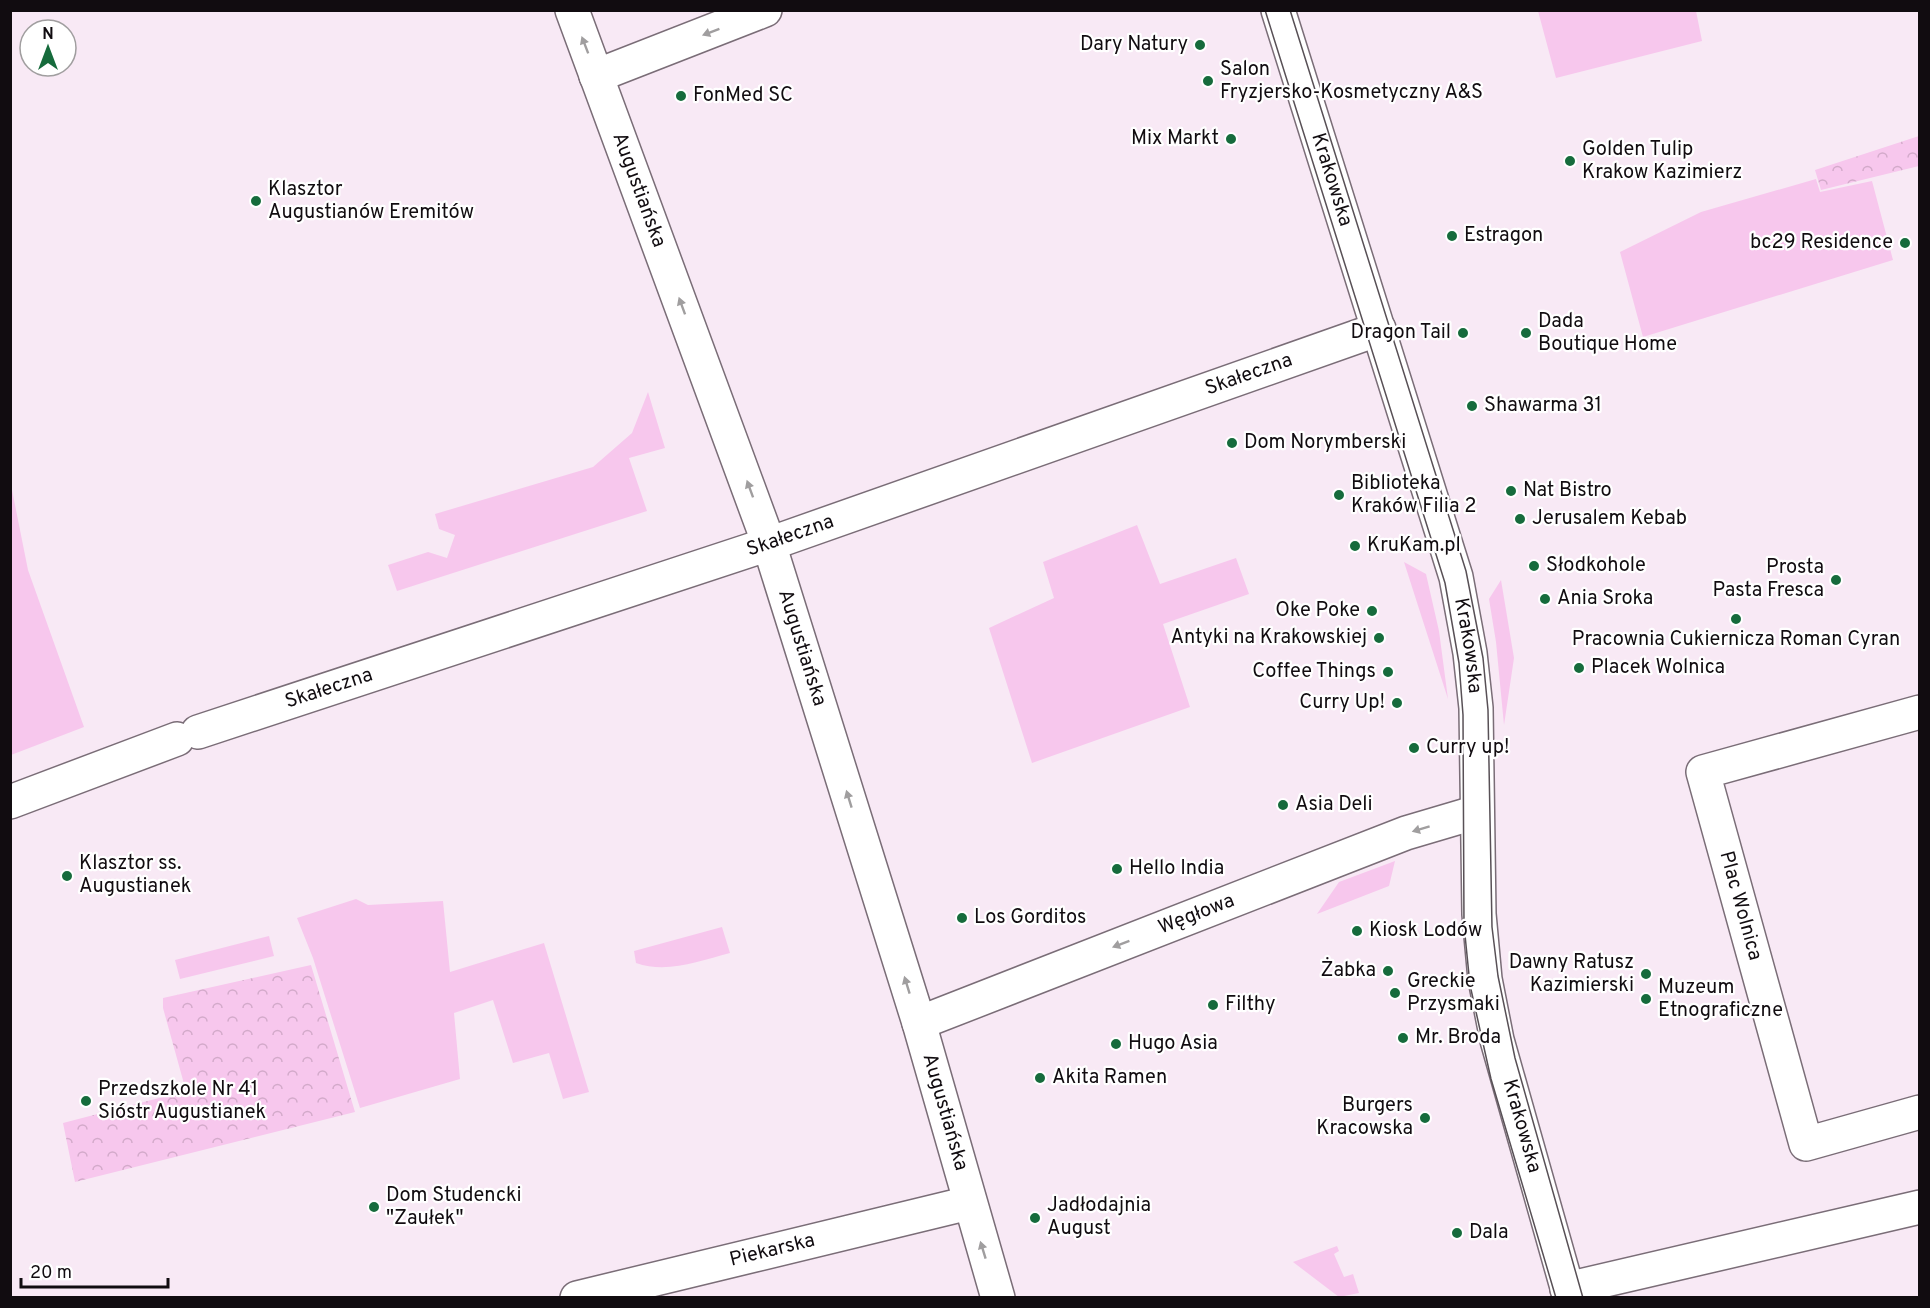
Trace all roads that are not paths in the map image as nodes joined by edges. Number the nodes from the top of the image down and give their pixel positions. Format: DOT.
graph roads {
  1 [pos="572,10"];
  2 [pos="765,10"];
  3 [pos="1278,10"];
  4 [pos="596,76"];
  5 [pos="1379,329"];
  6 [pos="769,544"];
  7 [pos="1920,712"];
  8 [pos="10,802"];
  9 [pos="1477,812"];
  10 [pos="919,1023"];
  11 [pos="1920,1112"];
  12 [pos="969,1203"];
  13 [pos="1920,1207"];
  14 [pos="1569,1293"];
  15 [pos="577,1298"];
  16 [pos="998,1298"];
  4 -- 1 [label="street, Augustiańska, one-way"];
  2 -- 4 [label="street, one-way"];
  3 -- 5 [label="street, Krakowska"];
  6 -- 4 [label="street, Augustiańska, one-way"];
  5 -- 6 [label="street, Skałeczna"];
  5 -- 9 [label="street, Krakowska"];
  6 -- 8 [label="street, Skałeczna"];
  10 -- 6 [label="street, Augustiańska, one-way"];
  7 -- 11 [label="street, Plac Wolnica"];
  9 -- 10 [label="street, Węgłowa, one-way"];
  9 -- 14 [label="street, Krakowska"];
  10 -- 12 [label="street, Augustiańska"];
  12 -- 15 [label="street, Piekarska"];
  16 -- 12 [label="street, Augustiańska, one-way"];
  13 -- 14 [label="street"];
}
